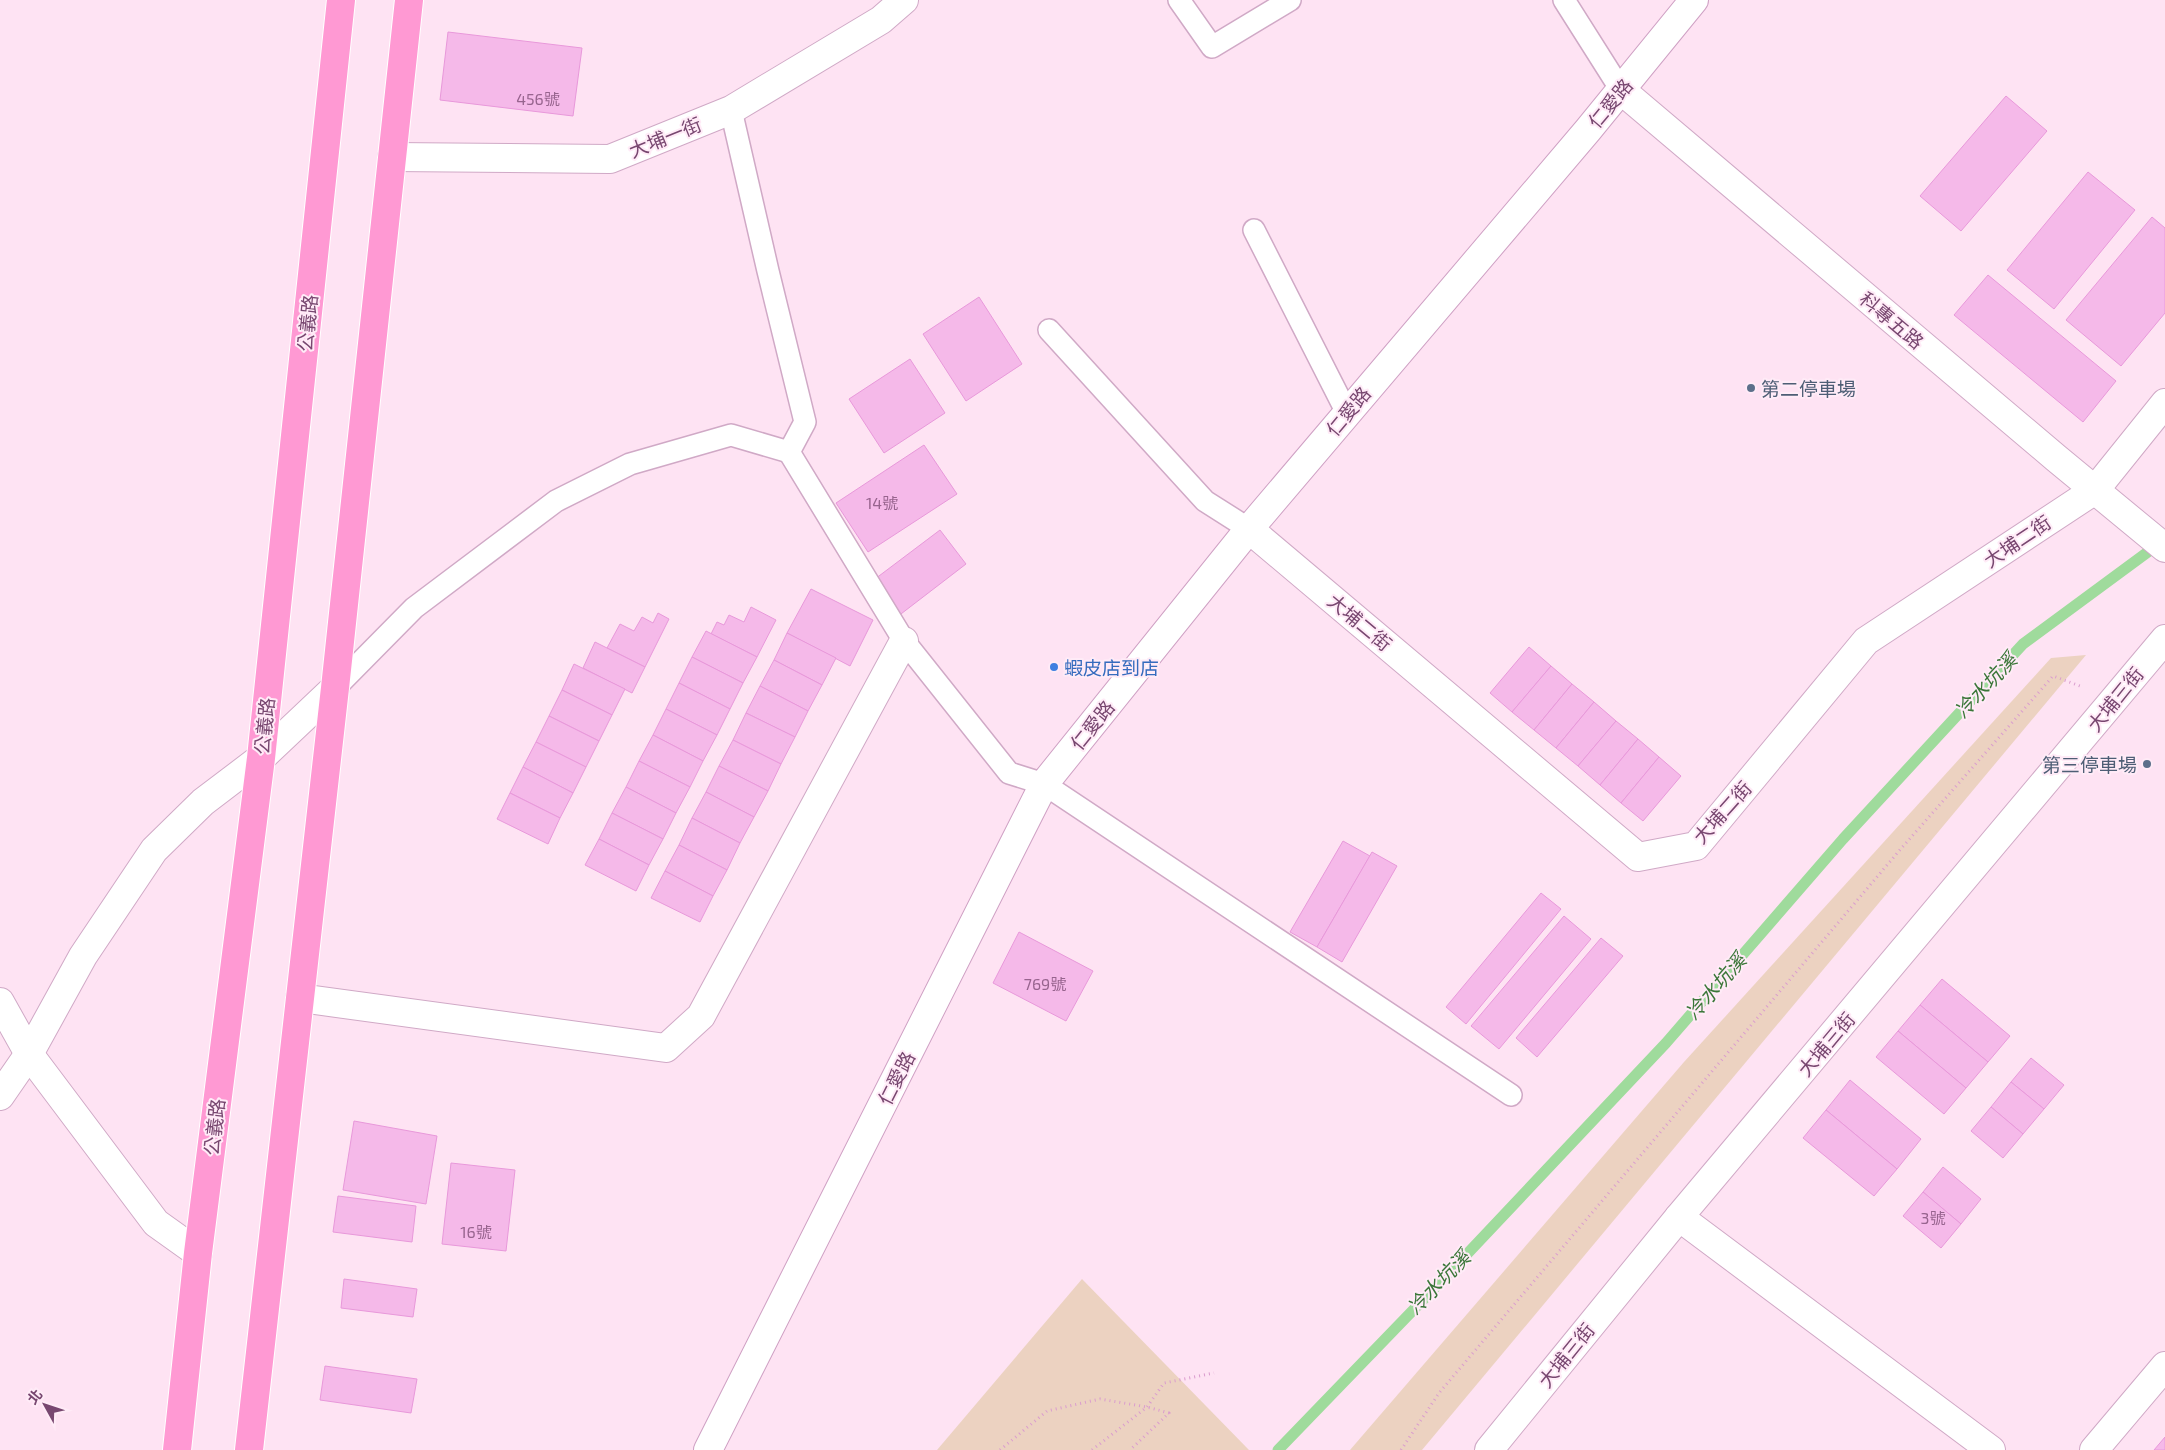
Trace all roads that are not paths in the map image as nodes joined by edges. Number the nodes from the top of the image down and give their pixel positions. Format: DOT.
graph roads {
  1 [pos="341,0"];
  2 [pos="409,0"];
  3 [pos="904,0"];
  4 [pos="1179,0"];
  5 [pos="1290,0"];
  6 [pos="1564,0"];
  7 [pos="1694,0"];
  8 [pos="1621,90"];
  9 [pos="731,110"];
  10 [pos="392,157"];
  11 [pos="1254,230"];
  12 [pos="1048,330"];
  13 [pos="2165,403"];
  14 [pos="1347,413"];
  15 [pos="789,452"];
  16 [pos="2095,490"];
  17 [pos="1249,529"];
  18 [pos="2165,548"];
  19 [pos="2165,639"];
  20 [pos="904,641"];
  21 [pos="335,688"];
  22 [pos="261,758"];
  23 [pos="1044,784"];
  24 [pos="300,998"];
  25 [pos="0,1002"];
  26 [pos="29,1054"];
  27 [pos="1511,1095"];
  28 [pos="0,1096"];
  29 [pos="1679,1217"];
  30 [pos="198,1253"];
  31 [pos="2165,1366"];
  32 [pos="177,1450"];
  33 [pos="249,1450"];
  34 [pos="708,1450"];
  35 [pos="1489,1450"];
  36 [pos="1991,1450"];
  37 [pos="2094,1450"];
  1 -- 22 [label="main road, 公義路"];
  2 -- 10 [label="main road"];
  3 -- 9 [label="street, 大埔一街"];
  4 -- 5 [label="lane"];
  6 -- 8 [label="lane"];
  7 -- 8 [label="street, 仁愛路"];
  8 -- 14 [label="street, 仁愛路"];
  8 -- 16 [label="street, 科專五路"];
  9 -- 10 [label="street, 大埔一街"];
  9 -- 15 [label="lane"];
  10 -- 21 [label="main road"];
  11 -- 14 [label="lane"];
  12 -- 17 [label="lane"];
  13 -- 16 [label="street, 大埔二街"];
  14 -- 17 [label="street, 仁愛路"];
  15 -- 20 [label="lane"];
  15 -- 21 [label="lane"];
  16 -- 17 [label="street, 大埔二街"];
  16 -- 18 [label="street, 科專五路"];
  17 -- 23 [label="street, 仁愛路"];
  19 -- 29 [label="street, 大埔三街"];
  20 -- 23 [label="lane"];
  20 -- 24 [label="street"];
  21 -- 22 [label="street"];
  21 -- 24 [label="main road"];
  22 -- 26 [label="street"];
  22 -- 30 [label="main road, 公義路"];
  23 -- 27 [label="lane"];
  23 -- 34 [label="street, 仁愛路"];
  24 -- 33 [label="main road"];
  25 -- 26 [label="street"];
  26 -- 28 [label="street"];
  26 -- 30 [label="street"];
  29 -- 35 [label="street, 大埔三街"];
  29 -- 36 [label="street"];
  30 -- 32 [label="main road, 公義路"];
  31 -- 37 [label="street"];
}
